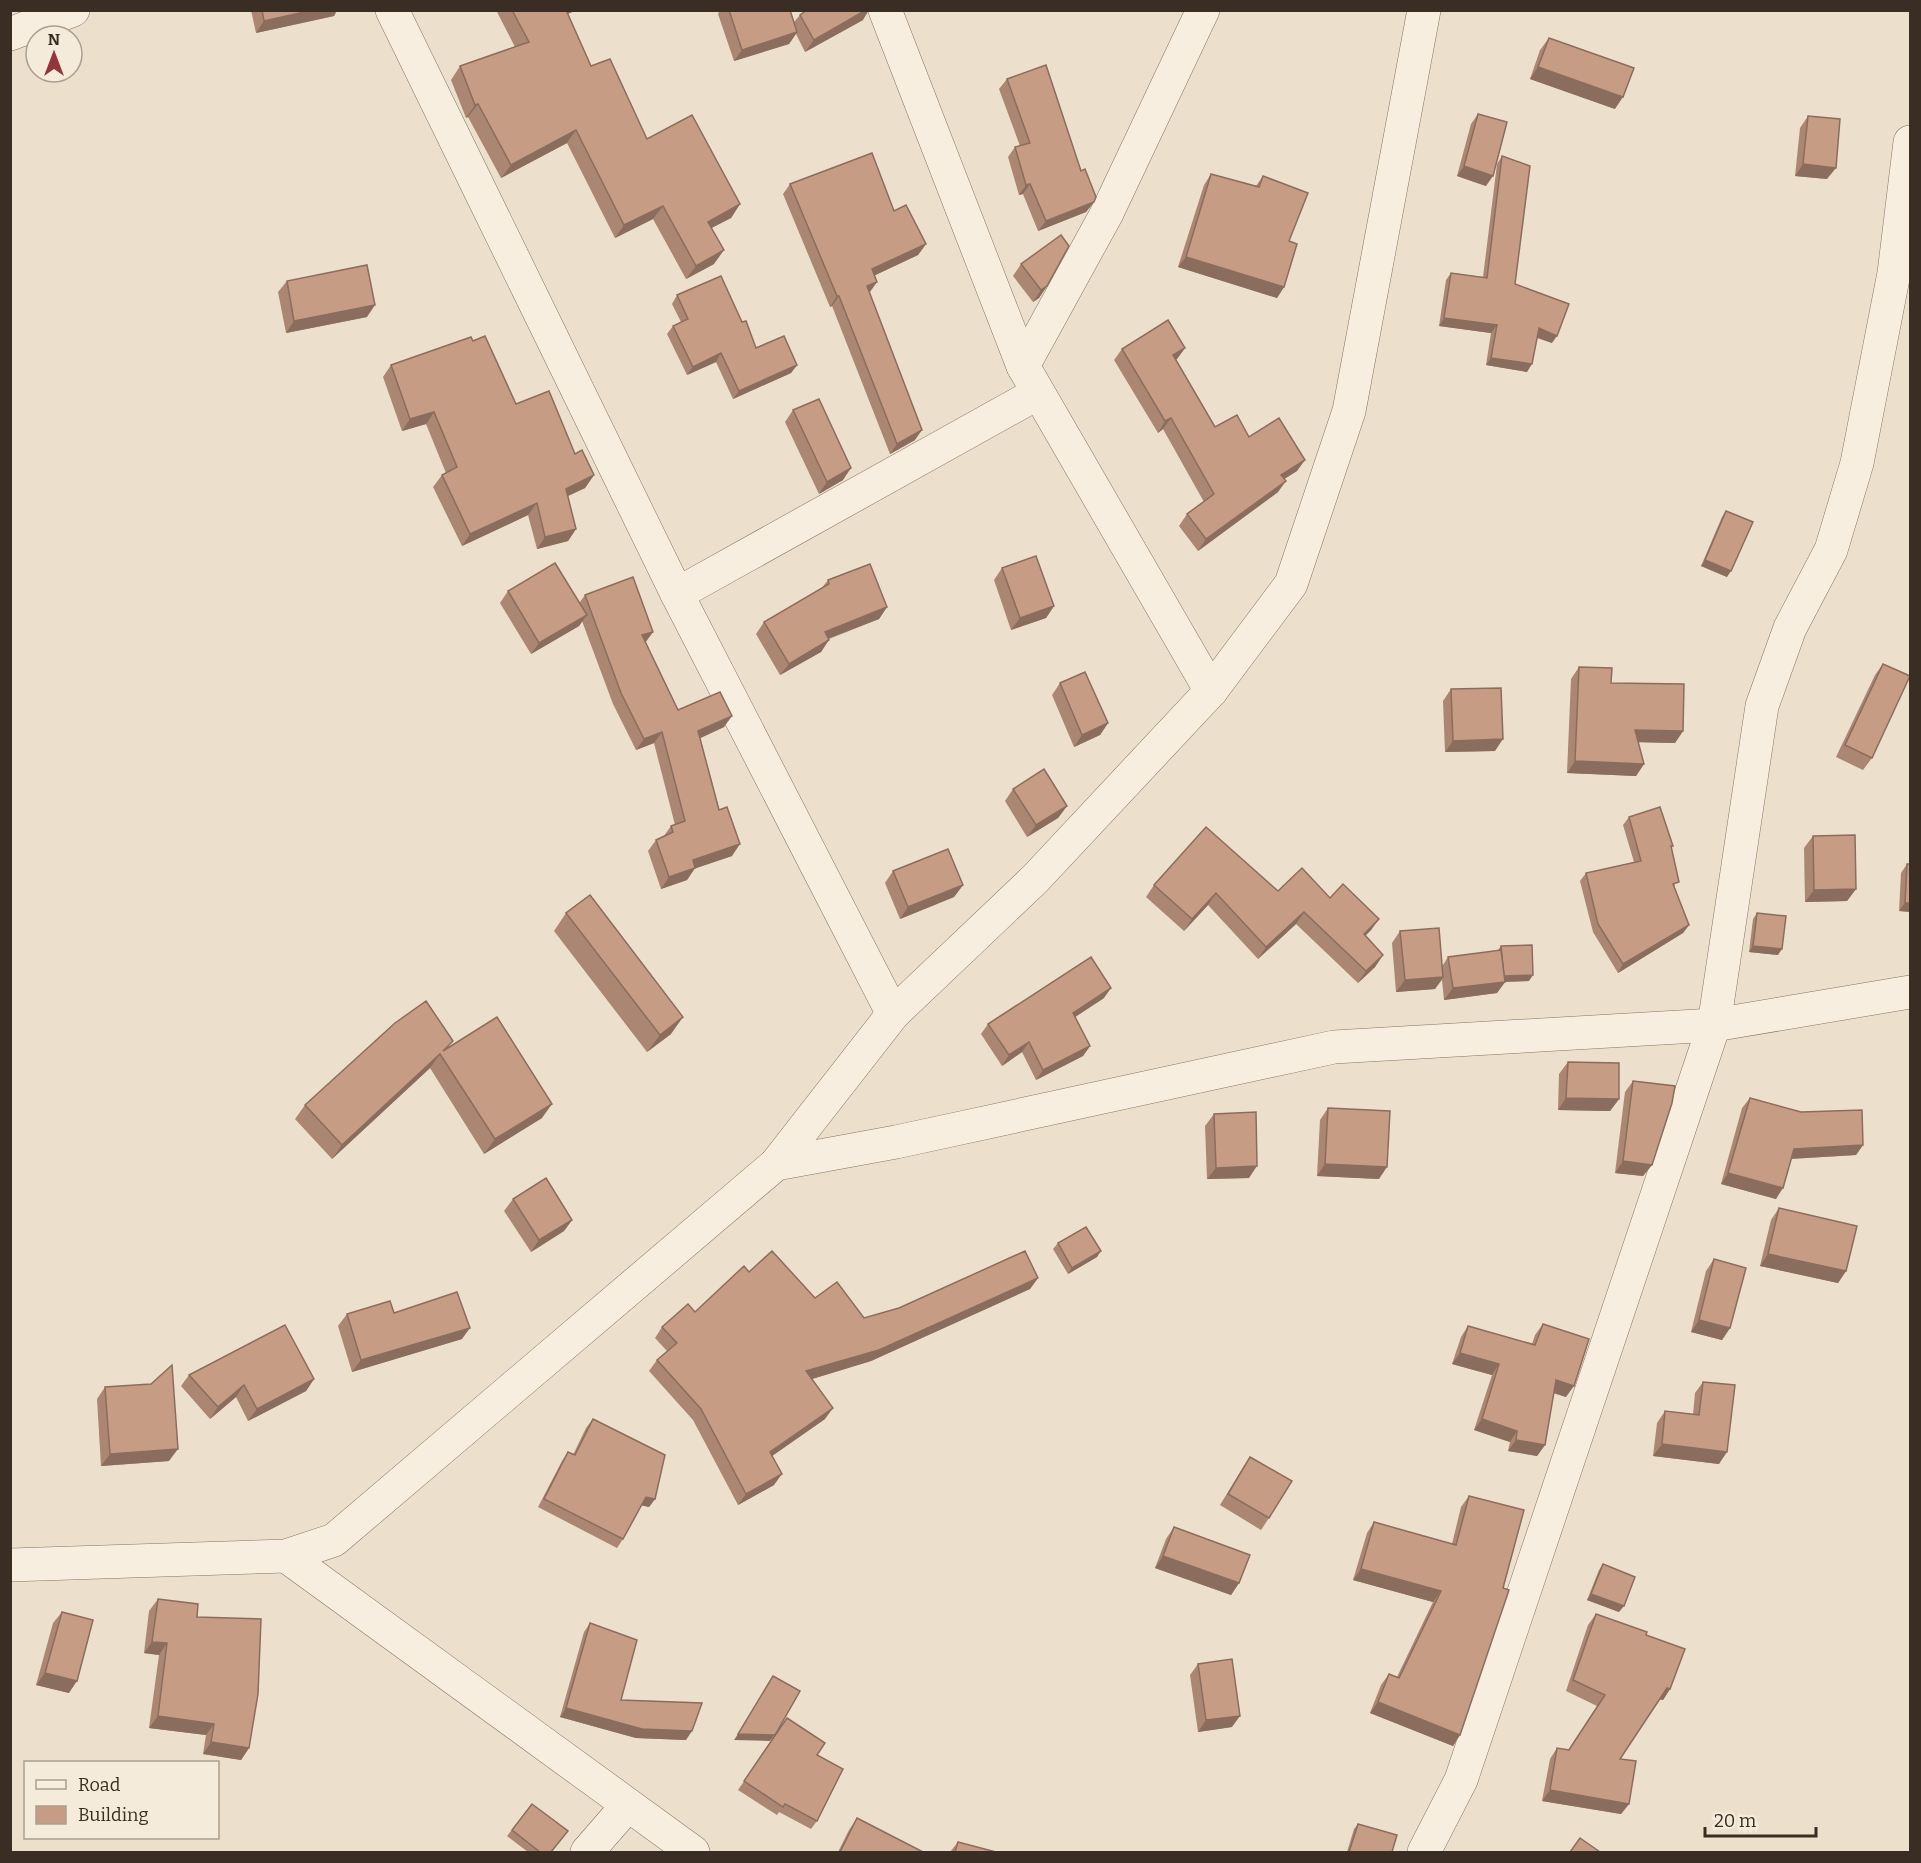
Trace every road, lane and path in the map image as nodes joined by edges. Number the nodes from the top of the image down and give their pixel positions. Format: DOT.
graph roads {
  1 [pos="73,10"];
  2 [pos="392,10"];
  3 [pos="885,10"];
  4 [pos="1203,10"];
  5 [pos="1424,10"];
  6 [pos="10,33"];
  7 [pos="1911,142"];
  8 [pos="1030,379"];
  9 [pos="677,594"];
  10 [pos="1212,691"];
  11 [pos="1911,992"];
  12 [pos="893,1014"];
  13 [pos="1714,1025"];
  14 [pos="776,1164"];
  15 [pos="286,1556"];
  16 [pos="10,1565"];
  17 [pos="627,1806"];
  18 [pos="587,1852"];
  19 [pos="693,1852"];
  20 [pos="1424,1852"];
  1 -- 6 [label="street"];
  2 -- 9 [label="street"];
  3 -- 8 [label="street"];
  4 -- 8 [label="street"];
  5 -- 10 [label="street"];
  7 -- 13 [label="street"];
  8 -- 9 [label="street"];
  8 -- 10 [label="street"];
  9 -- 12 [label="street"];
  10 -- 12 [label="street"];
  11 -- 13 [label="street"];
  12 -- 14 [label="street"];
  13 -- 14 [label="street"];
  13 -- 20 [label="street"];
  14 -- 15 [label="street"];
  15 -- 16 [label="street"];
  15 -- 17 [label="street"];
  17 -- 18 [label="street"];
  17 -- 19 [label="street"];
}
